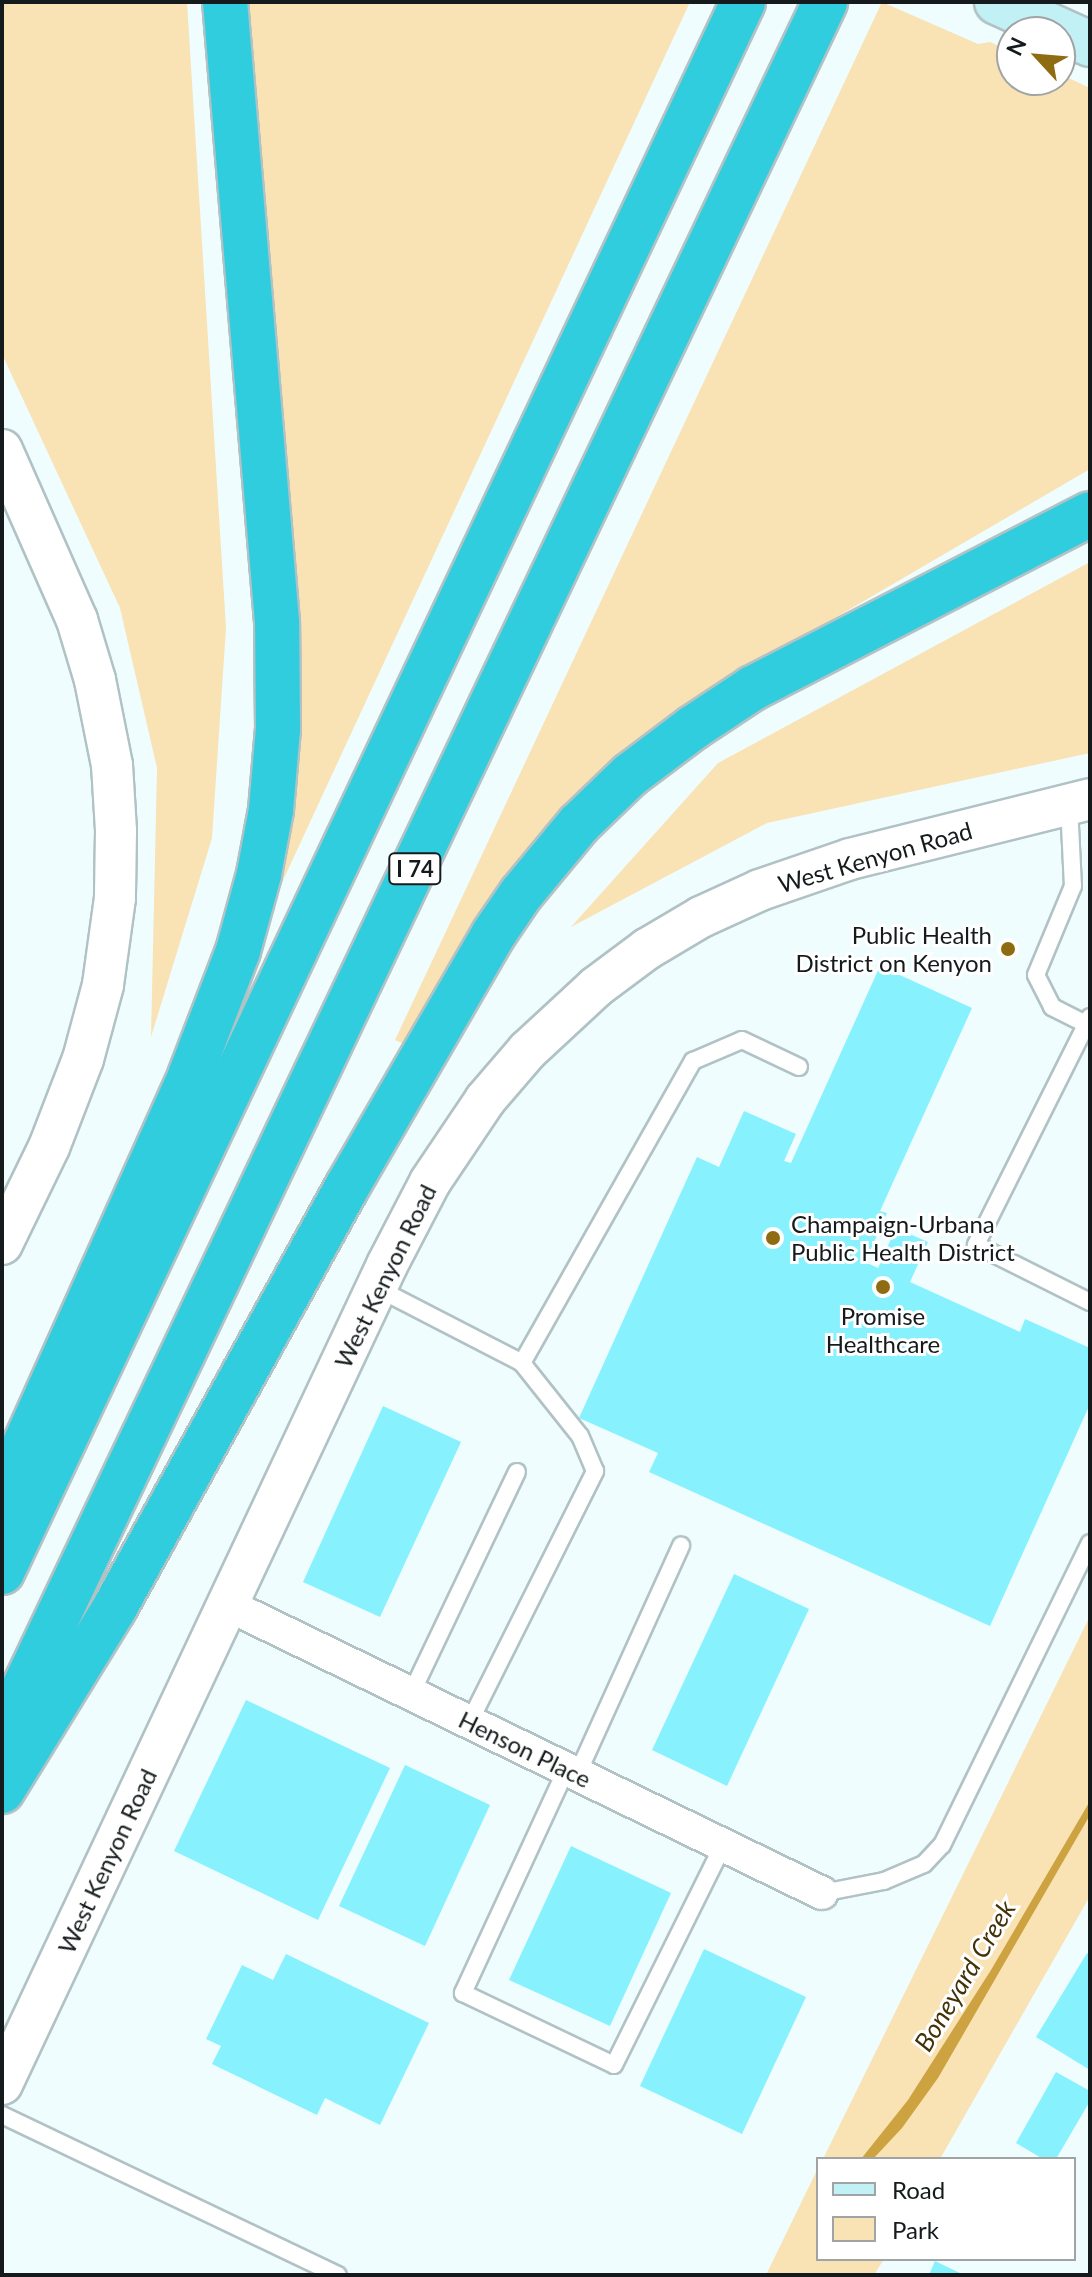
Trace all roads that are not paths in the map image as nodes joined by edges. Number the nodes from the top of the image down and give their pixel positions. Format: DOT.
graph roads {
  1 [pos="225,2"];
  2 [pos="743,2"];
  3 [pos="825,2"];
  4 [pos="999,3"];
  5 [pos="1090,44"];
  6 [pos="2,450"];
  7 [pos="1090,514"];
  8 [pos="1080,802"];
  9 [pos="1089,1022"];
  10 [pos="799,1067"];
  11 [pos="2,1244"];
  12 [pos="377,1288"];
  13 [pos="1090,1302"];
  14 [pos="522,1363"];
  15 [pos="517,1472"];
  16 [pos="2,1495"];
  17 [pos="1090,1543"];
  18 [pos="681,1546"];
  19 [pos="2,1572"];
  20 [pos="228,1605"];
  21 [pos="411,1694"];
  22 [pos="469,1723"];
  23 [pos="2,1734"];
  24 [pos="572,1772"];
  25 [pos="2,1791"];
  26 [pos="723,1845"];
  27 [pos="822,1893"];
  28 [pos="2,2084"];
  29 [pos="2,2115"];
  30 [pos="338,2275"];
  1 -- 16 [label="highway"];
  2 -- 19 [label="highway"];
  3 -- 23 [label="highway, I 74"];
  4 -- 5 [label="main road"];
  6 -- 11 [label="street"];
  7 -- 25 [label="highway"];
  8 -- 9 [label="lane"];
  8 -- 12 [label="street, West Kenyon Road"];
  9 -- 13 [label="lane"];
  10 -- 14 [label="lane"];
  12 -- 14 [label="lane"];
  12 -- 20 [label="street, West Kenyon Road"];
  14 -- 22 [label="lane"];
  15 -- 21 [label="lane"];
  17 -- 27 [label="lane"];
  18 -- 24 [label="lane"];
  20 -- 21 [label="street, Henson Place"];
  20 -- 28 [label="street, West Kenyon Road"];
  21 -- 22 [label="street, Henson Place"];
  22 -- 24 [label="street, Henson Place"];
  24 -- 26 [label="street, Henson Place"];
  24 -- 26 [label="lane"];
  26 -- 27 [label="street, Henson Place"];
  29 -- 30 [label="lane"];
}
